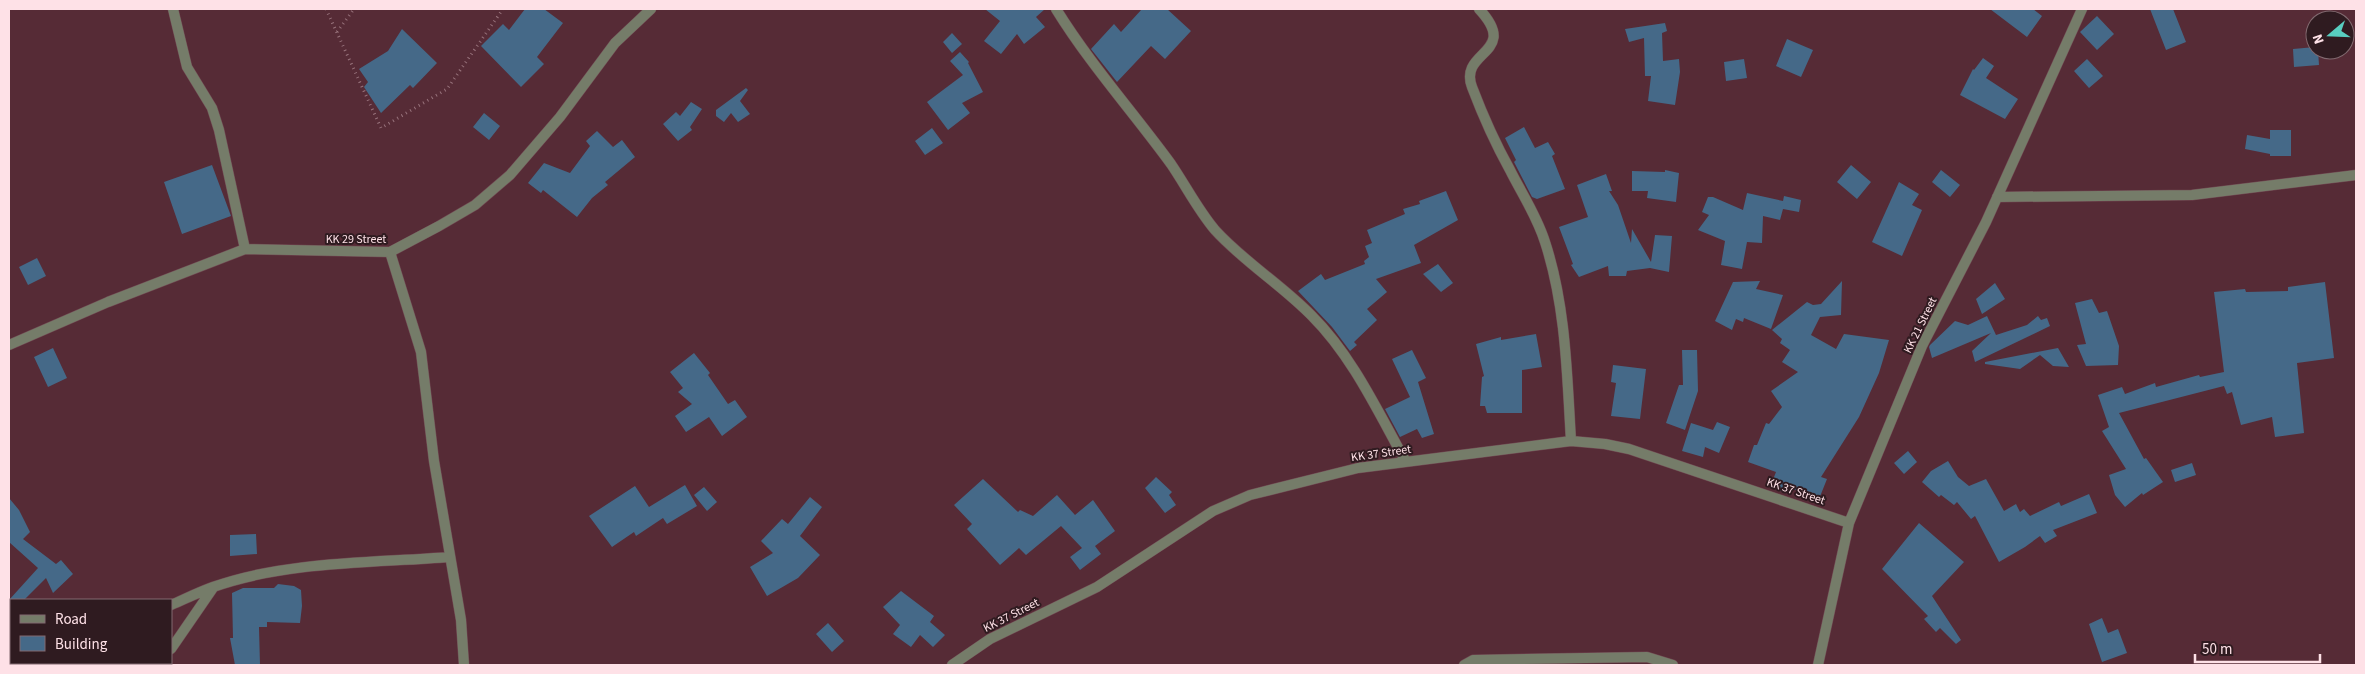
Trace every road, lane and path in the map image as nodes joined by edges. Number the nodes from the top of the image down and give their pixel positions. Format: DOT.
graph roads {
  1 [pos="174,9"];
  2 [pos="326,9"];
  3 [pos="354,9"];
  4 [pos="503,9"];
  5 [pos="651,9"];
  6 [pos="1056,9"];
  7 [pos="1479,9"];
  8 [pos="2082,9"];
  9 [pos="336,32"];
  10 [pos="2356,175"];
  11 [pos="1997,197"];
  12 [pos="245,249"];
  13 [pos="390,252"];
  14 [pos="9,345"];
  15 [pos="1571,442"];
  16 [pos="1406,462"];
  17 [pos="1849,523"];
  18 [pos="450,557"];
  19 [pos="214,587"];
  20 [pos="172,605"];
  21 [pos="172,648"];
  22 [pos="464,665"];
  23 [pos="952,665"];
  24 [pos="1464,665"];
  25 [pos="1673,665"];
  26 [pos="1818,665"];
  1 -- 12 [label="street"];
  2 -- 9 [label="path"];
  3 -- 9 [label="path"];
  4 -- 9 [label="path"];
  5 -- 13 [label="street, KK 29 Street"];
  6 -- 16 [label="street"];
  7 -- 15 [label="street"];
  8 -- 11 [label="street, KK 21 Street"];
  10 -- 11 [label="street"];
  11 -- 17 [label="street, KK 21 Street"];
  12 -- 13 [label="street, KK 29 Street"];
  12 -- 14 [label="street, KK 29 Street"];
  13 -- 18 [label="street"];
  15 -- 16 [label="street, KK 37 Street"];
  15 -- 17 [label="street, KK 37 Street"];
  16 -- 23 [label="street, KK 37 Street"];
  17 -- 26 [label="street, KK 21 Street"];
  18 -- 19 [label="street"];
  18 -- 22 [label="street"];
  19 -- 20 [label="street"];
  19 -- 21 [label="street"];
  24 -- 25 [label="street"];
}
